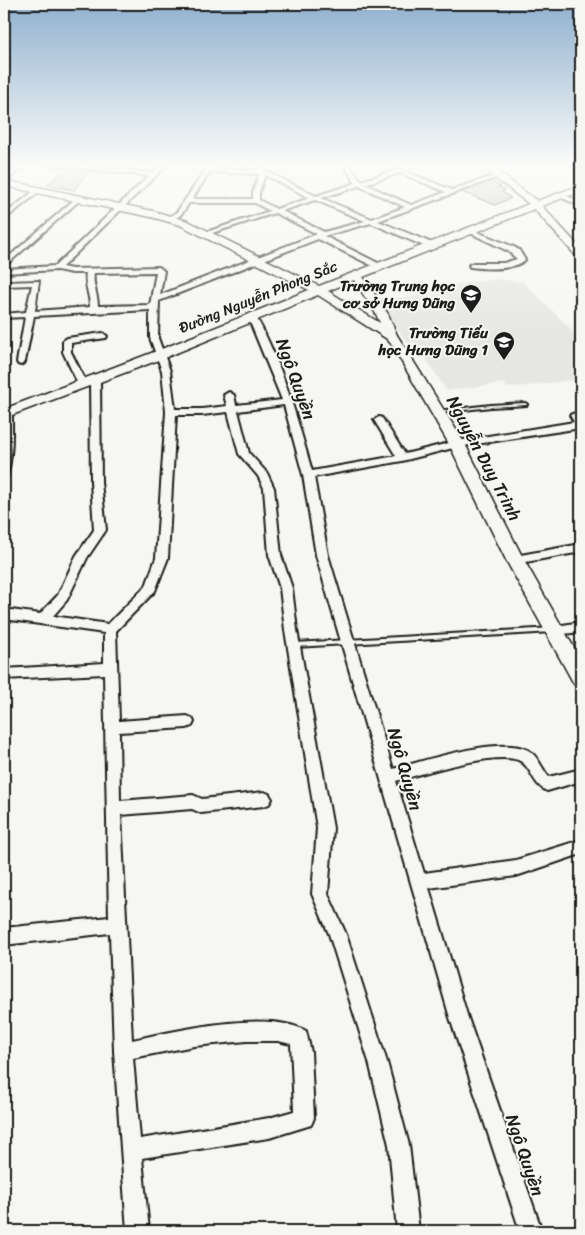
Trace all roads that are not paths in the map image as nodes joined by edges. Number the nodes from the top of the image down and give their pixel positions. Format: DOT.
graph roads {
  1 [pos="53,222"];
  2 [pos="106,222"];
  3 [pos="180,222"];
  4 [pos="243,222"];
  5 [pos="296,222"];
  6 [pos="370,222"];
  7 [pos="374,222"];
  8 [pos="491,222"];
  9 [pos="551,222"];
  10 [pos="468,230"];
  11 [pos="207,233"];
  12 [pos="321,235"];
  13 [pos="429,245"];
  14 [pos="581,255"];
  15 [pos="258,260"];
  16 [pos="4,265"];
  17 [pos="377,266"];
  18 [pos="473,266"];
  19 [pos="57,268"];
  20 [pos="4,271"];
  21 [pos="90,271"];
  22 [pos="356,275"];
  23 [pos="4,284"];
  24 [pos="318,290"];
  25 [pos="155,303"];
  26 [pos="278,306"];
  27 [pos="349,308"];
  28 [pos="94,309"];
  29 [pos="29,314"];
  30 [pos="4,316"];
  31 [pos="252,317"];
  32 [pos="103,336"];
  33 [pos="391,336"];
  34 [pos="159,355"];
  35 [pos="21,362"];
  36 [pos="95,380"];
  37 [pos="82,384"];
  38 [pos="230,402"];
  39 [pos="287,402"];
  40 [pos="525,404"];
  41 [pos="171,412"];
  42 [pos="437,412"];
  43 [pos="7,413"];
  44 [pos="379,420"];
  45 [pos="581,421"];
  46 [pos="457,444"];
  47 [pos="402,458"];
  48 [pos="308,475"];
  49 [pos="4,476"];
  50 [pos="581,548"];
  51 [pos="515,560"];
  52 [pos="4,614"];
  53 [pos="43,619"];
  54 [pos="581,627"];
  55 [pos="110,629"];
  56 [pos="554,630"];
  57 [pos="348,642"];
  58 [pos="295,645"];
  59 [pos="110,668"];
  60 [pos="4,674"];
  61 [pos="581,678"];
  62 [pos="187,722"];
  63 [pos="112,727"];
  64 [pos="581,775"];
  65 [pos="388,777"];
  66 [pos="264,799"];
  67 [pos="113,809"];
  68 [pos="581,847"];
  69 [pos="418,882"];
  70 [pos="118,924"];
  71 [pos="4,937"];
  72 [pos="123,1051"];
  73 [pos="132,1150"];
  74 [pos="138,1231"];
  75 [pos="408,1231"];
  76 [pos="531,1231"];
  1 -- 16 [label="street"];
  2 -- 19 [label="street"];
  3 -- 11 [label="street, Nguyễn Duy Trinh"];
  4 -- 11 [label="street"];
  5 -- 12 [label="street"];
  6 -- 12 [label="street"];
  7 -- 13 [label="street"];
  8 -- 10 [label="street, Đường Nguyễn Phong Sắc"];
  9 -- 14 [label="street"];
  10 -- 13 [label="street, Đường Nguyễn Phong Sắc"];
  10 -- 18 [label="street"];
  11 -- 15 [label="street, Nguyễn Duy Trinh"];
  12 -- 15 [label="street"];
  12 -- 17 [label="street"];
  13 -- 17 [label="street, Đường Nguyễn Phong Sắc"];
  15 -- 24 [label="street, Nguyễn Duy Trinh"];
  15 -- 25 [label="street"];
  17 -- 22 [label="street, Đường Nguyễn Phong Sắc"];
  19 -- 20 [label="street"];
  19 -- 21 [label="street"];
  21 -- 25 [label="street"];
  21 -- 28 [label="street"];
  22 -- 24 [label="street, Đường Nguyễn Phong Sắc"];
  22 -- 33 [label="street"];
  23 -- 29 [label="street"];
  24 -- 26 [label="street, Đường Nguyễn Phong Sắc"];
  24 -- 27 [label="street, Nguyễn Duy Trinh"];
  25 -- 28 [label="street"];
  25 -- 34 [label="street"];
  26 -- 27 [label="street"];
  26 -- 31 [label="street, Đường Nguyễn Phong Sắc"];
  27 -- 33 [label="street, Nguyễn Duy Trinh"];
  28 -- 29 [label="street"];
  29 -- 30 [label="street"];
  29 -- 35 [label="street"];
  31 -- 34 [label="street, Đường Nguyễn Phong Sắc"];
  31 -- 39 [label="street, Ngô Quyền"];
  32 -- 37 [label="street"];
  33 -- 42 [label="street, Nguyễn Duy Trinh"];
  34 -- 36 [label="street, Đường Nguyễn Phong Sắc"];
  34 -- 41 [label="street"];
  36 -- 37 [label="street, Đường Nguyễn Phong Sắc"];
  36 -- 53 [label="street"];
  37 -- 43 [label="street, Đường Nguyễn Phong Sắc"];
  38 -- 39 [label="street"];
  38 -- 41 [label="street"];
  38 -- 58 [label="street"];
  39 -- 48 [label="street, Ngô Quyền"];
  40 -- 42 [label="lane"];
  41 -- 55 [label="street"];
  42 -- 46 [label="street, Nguyễn Duy Trinh"];
  43 -- 49 [label="lane"];
  44 -- 47 [label="street"];
  45 -- 46 [label="street"];
  46 -- 47 [label="street"];
  46 -- 51 [label="street, Nguyễn Duy Trinh"];
  47 -- 48 [label="street"];
  48 -- 57 [label="street, Ngô Quyền"];
  50 -- 51 [label="street"];
  51 -- 56 [label="street, Nguyễn Duy Trinh"];
  52 -- 53 [label="street"];
  53 -- 55 [label="street"];
  54 -- 56 [label="street"];
  55 -- 59 [label="street"];
  56 -- 57 [label="lane"];
  56 -- 61 [label="street, Nguyễn Duy Trinh"];
  57 -- 58 [label="lane"];
  57 -- 65 [label="street, Ngô Quyền"];
  58 -- 75 [label="street"];
  59 -- 60 [label="street"];
  59 -- 63 [label="street"];
  62 -- 63 [label="street"];
  63 -- 67 [label="street"];
  64 -- 65 [label="street"];
  65 -- 69 [label="street, Ngô Quyền"];
  66 -- 67 [label="street"];
  67 -- 70 [label="street"];
  68 -- 69 [label="street"];
  69 -- 76 [label="street, Ngô Quyền"];
  70 -- 71 [label="street"];
  70 -- 72 [label="street"];
  72 -- 73 [label="street"];
  72 -- 73 [label="street"];
  73 -- 74 [label="street"];
}
